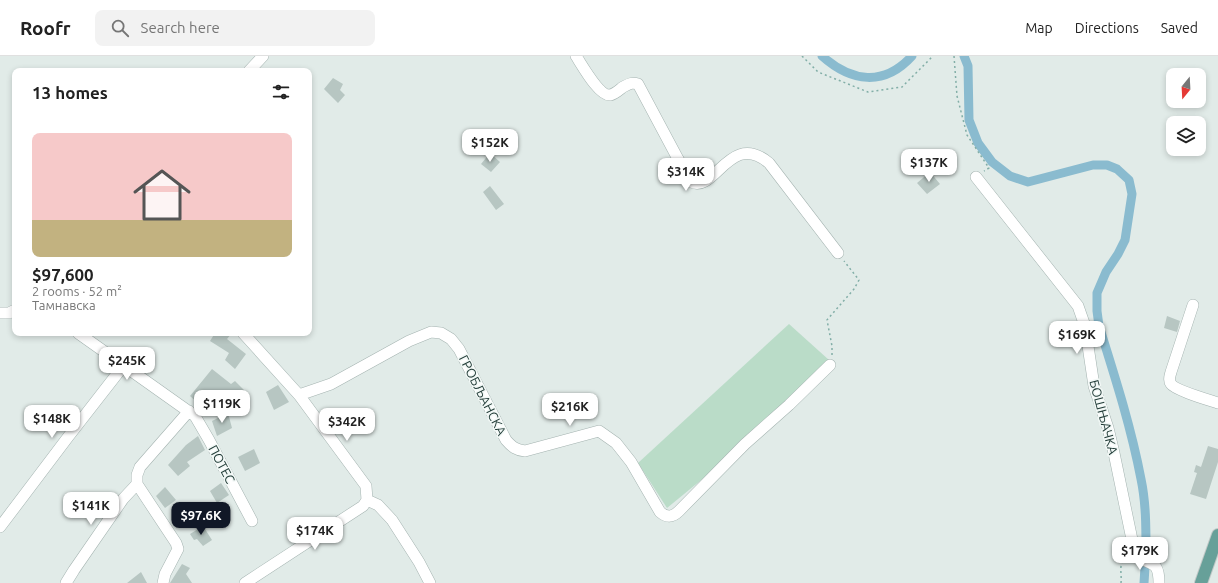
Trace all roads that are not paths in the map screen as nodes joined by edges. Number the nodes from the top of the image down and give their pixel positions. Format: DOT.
graph roads {
  1 [pos="263,56"];
  2 [pos="576,56"];
  3 [pos="252,68"];
  4 [pos="976,177"];
  5 [pos="838,253"];
  6 [pos="1193,306"];
  7 [pos="12,312"];
  8 [pos="0,313"];
  9 [pos="82,336"];
  10 [pos="246,336"];
  11 [pos="124,365"];
  12 [pos="830,365"];
  13 [pos="299,395"];
  14 [pos="1218,403"];
  15 [pos="189,411"];
  16 [pos="137,484"];
  17 [pos="367,500"];
  18 [pos="252,521"];
  19 [pos="0,527"];
  20 [pos="1218,535"];
  21 [pos="66,583"];
  22 [pos="163,583"];
  23 [pos="245,583"];
  24 [pos="430,583"];
  25 [pos="1159,583"];
  26 [pos="1201,583"];
  1 -- 3 [label="street"];
  2 -- 5 [label="street"];
  4 -- 25 [label="street, БОШЊАЧКА"];
  6 -- 14 [label="street"];
  7 -- 8 [label="street"];
  9 -- 11 [label="street, ПОТЕС"];
  10 -- 13 [label="street"];
  11 -- 15 [label="street, ПОТЕС"];
  11 -- 19 [label="street"];
  12 -- 13 [label="street, ГРОБЉАНСКА"];
  13 -- 17 [label="street"];
  15 -- 16 [label="street"];
  15 -- 18 [label="street, ПОТЕС"];
  16 -- 21 [label="street"];
  16 -- 22 [label="street"];
  17 -- 23 [label="street"];
  17 -- 24 [label="street"];
  20 -- 26 [label="main road"];
}
